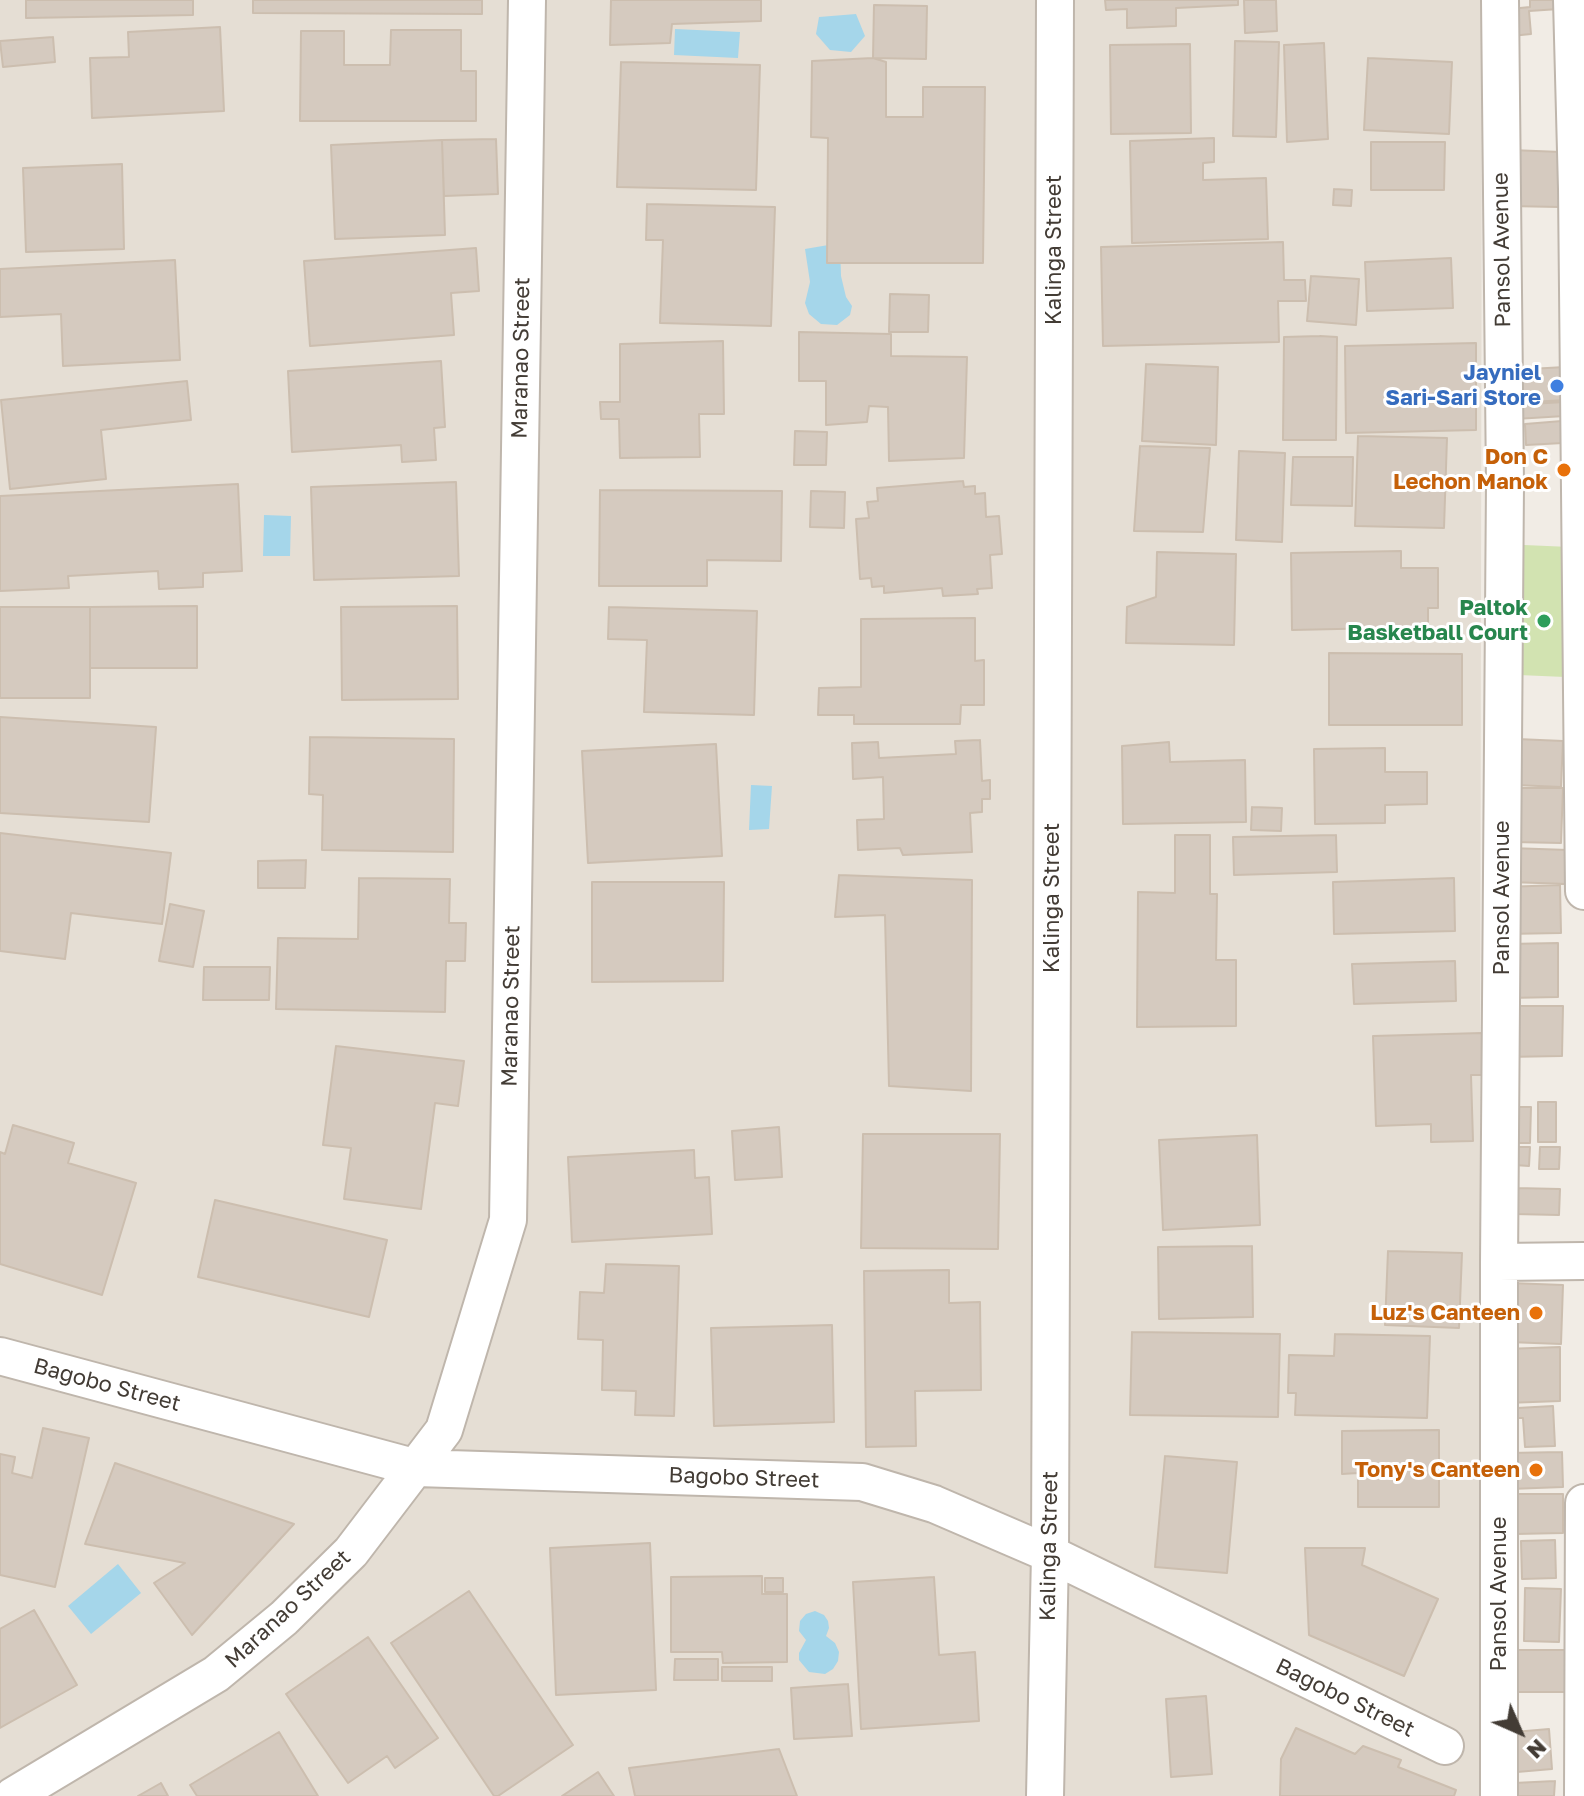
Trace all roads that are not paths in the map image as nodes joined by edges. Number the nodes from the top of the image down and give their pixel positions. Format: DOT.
graph roads {
  1 [pos="527,0"];
  2 [pos="1055,0"];
  3 [pos="1500,0"];
  4 [pos="1572,0"];
  5 [pos="1584,891"];
  6 [pos="1584,1261"];
  7 [pos="1499,1262"];
  8 [pos="0,1356"];
  9 [pos="417,1468"];
  10 [pos="1584,1503"];
  11 [pos="1050,1554"];
  12 [pos="1445,1746"];
  13 [pos="13,1796"];
  14 [pos="1045,1796"];
  15 [pos="1499,1796"];
  16 [pos="1583,1796"];
  1 -- 9 [label="street, Maranao Street"];
  2 -- 11 [label="street, Kalinga Street"];
  3 -- 7 [label="street, Pansol Avenue"];
  4 -- 5 [label="street"];
  6 -- 7 [label="street"];
  7 -- 15 [label="street, Pansol Avenue"];
  8 -- 9 [label="street, Bagobo Street"];
  9 -- 11 [label="street, Bagobo Street"];
  9 -- 13 [label="street, Maranao Street"];
  10 -- 16 [label="street"];
  11 -- 12 [label="street, Bagobo Street"];
  11 -- 14 [label="street, Kalinga Street"];
}
